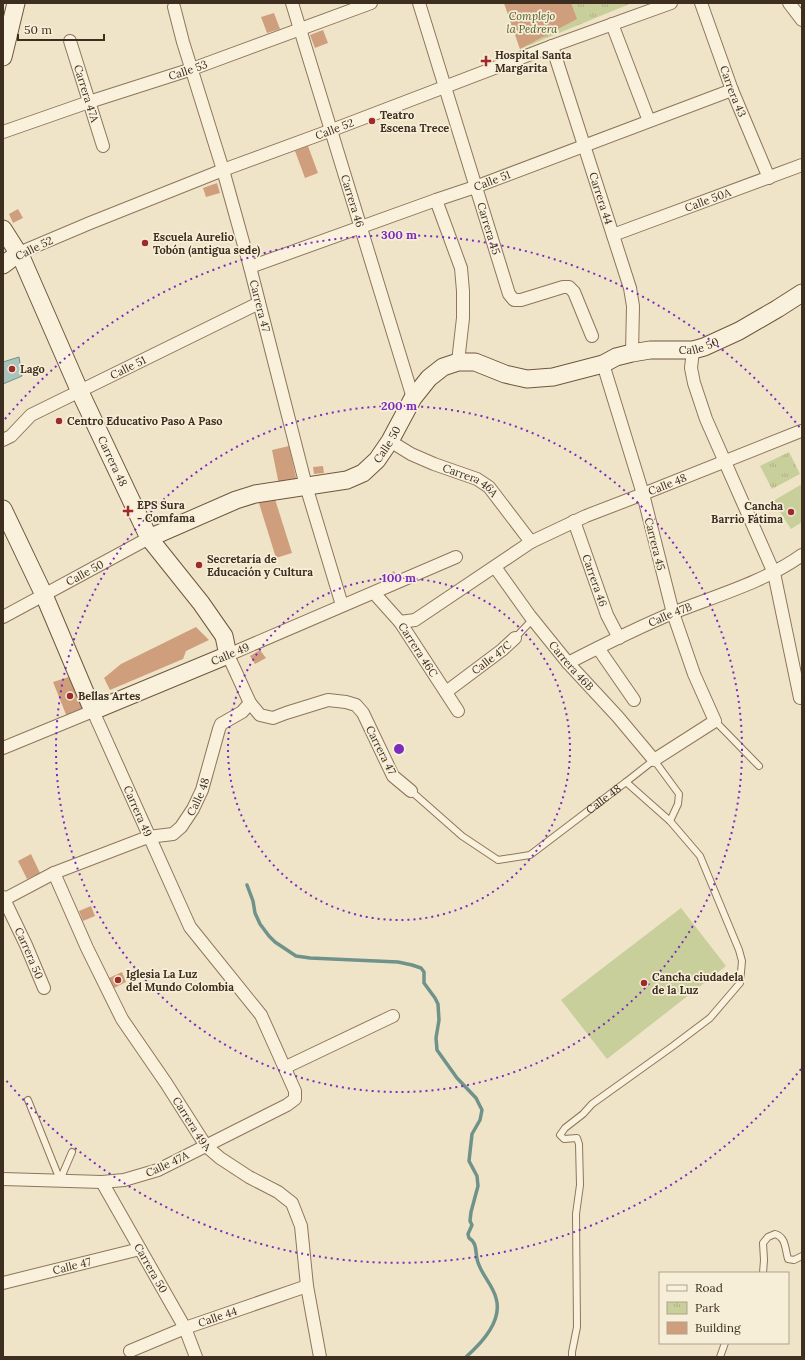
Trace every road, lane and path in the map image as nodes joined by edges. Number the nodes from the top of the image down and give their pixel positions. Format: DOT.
graph roads {
  1 [pos="16,3"];
  2 [pos="292,3"];
  3 [pos="371,3"];
  4 [pos="419,3"];
  5 [pos="671,3"];
  6 [pos="701,3"];
  7 [pos="789,3"];
  8 [pos="174,7"];
  9 [pos="802,20"];
  10 [pos="612,24"];
  11 [pos="300,30"];
  12 [pos="70,41"];
  13 [pos="552,46"];
  14 [pos="3,56"];
  15 [pos="192,69"];
  16 [pos="445,87"];
  17 [pos="732,90"];
  18 [pos="89,102"];
  19 [pos="649,121"];
  20 [pos="332,130"];
  21 [pos="3,132"];
  22 [pos="103,146"];
  23 [pos="584,146"];
  24 [pos="802,165"];
  25 [pos="223,170"];
  26 [pos="769,178"];
  27 [pos="475,187"];
  28 [pos="436,200"];
  29 [pos="360,228"];
  30 [pos="3,230"];
  31 [pos="613,236"];
  32 [pos="8,259"];
  33 [pos="250,267"];
  34 [pos="802,293"];
  35 [pos="259,303"];
  36 [pos="592,336"];
  37 [pos="693,350"];
  38 [pos="632,353"];
  39 [pos="458,362"];
  40 [pos="603,364"];
  41 [pos="80,392"];
  42 [pos="413,398"];
  43 [pos="800,430"];
  44 [pos="3,440"];
  45 [pos="390,441"];
  46 [pos="725,460"];
  47 [pos="306,486"];
  48 [pos="643,494"];
  49 [pos="3,509"];
  50 [pos="574,521"];
  51 [pos="149,538"];
  52 [pos="531,542"];
  53 [pos="802,555"];
  54 [pos="456,557"];
  55 [pos="495,567"];
  56 [pos="774,573"];
  57 [pos="374,593"];
  58 [pos="44,595"];
  59 [pos="342,606"];
  60 [pos="673,613"];
  61 [pos="3,617"];
  62 [pos="533,619"];
  63 [pos="400,622"];
  64 [pos="514,638"];
  65 [pos="619,638"];
  66 [pos="598,648"];
  67 [pos="228,655"];
  68 [pos="568,663"];
  69 [pos="446,692"];
  70 [pos="800,698"];
  71 [pos="634,700"];
  72 [pos="250,703"];
  73 [pos="93,710"];
  74 [pos="458,711"];
  75 [pos="715,721"];
  76 [pos="3,748"];
  77 [pos="654,760"];
  78 [pos="759,766"];
  79 [pos="626,782"];
  80 [pos="411,792"];
  81 [pos="670,821"];
  82 [pos="148,837"];
  83 [pos="54,873"];
  84 [pos="3,899"];
  85 [pos="44,988"];
  86 [pos="393,1016"];
  87 [pos="286,1067"];
  88 [pos="296,1099"];
  89 [pos="28,1100"];
  90 [pos="206,1146"];
  91 [pos="72,1152"];
  92 [pos="3,1179"];
  93 [pos="60,1180"];
  94 [pos="102,1182"];
  95 [pos="140,1249"];
  96 [pos="802,1256"];
  97 [pos="763,1272"];
  98 [pos="3,1283"];
  99 [pos="307,1286"];
  100 [pos="185,1328"];
  101 [pos="725,1344"];
  102 [pos="130,1351"];
  103 [pos="196,1357"];
  104 [pos="320,1357"];
  105 [pos="572,1357"];
  106 [pos="720,1357"];
  1 -- 14 [label="street"];
  2 -- 11 [label="street, Carrera 46"];
  3 -- 11 [label="street, Calle 53"];
  4 -- 16 [label="street, Carrera 45"];
  5 -- 10 [label="street, Calle 52"];
  6 -- 17 [label="street, Carrera 43"];
  7 -- 9 [label="street"];
  8 -- 15 [label="street, Carrera 47"];
  10 -- 13 [label="street, Calle 52"];
  10 -- 19 [label="street"];
  11 -- 15 [label="street, Calle 53"];
  11 -- 20 [label="street, Carrera 46"];
  12 -- 18 [label="street, Carrera 47A"];
  13 -- 16 [label="street, Calle 52"];
  13 -- 23 [label="street, Carrera 44"];
  15 -- 18 [label="street, Calle 53"];
  15 -- 25 [label="street, Carrera 47"];
  16 -- 20 [label="street, Calle 52"];
  16 -- 27 [label="street, Carrera 45"];
  17 -- 19 [label="street, Calle 51"];
  17 -- 26 [label="street, Carrera 43"];
  18 -- 21 [label="street, Calle 53"];
  18 -- 22 [label="street, Carrera 47A"];
  19 -- 23 [label="street, Calle 51"];
  20 -- 25 [label="street, Calle 52"];
  20 -- 29 [label="street, Carrera 46"];
  23 -- 27 [label="street, Calle 51"];
  23 -- 31 [label="street, Carrera 44"];
  24 -- 26 [label="street, Calle 50A"];
  25 -- 32 [label="street, Calle 52"];
  25 -- 33 [label="street, Carrera 47"];
  26 -- 31 [label="street, Calle 50A"];
  27 -- 28 [label="street, Calle 51"];
  27 -- 36 [label="street, Carrera 45"];
  28 -- 29 [label="street, Calle 51"];
  28 -- 39 [label="street"];
  29 -- 33 [label="street, Calle 51"];
  29 -- 42 [label="street, Carrera 46"];
  30 -- 32 [label="street, Carrera 48"];
  31 -- 38 [label="street, Carrera 44"];
  32 -- 41 [label="street, Carrera 48"];
  33 -- 35 [label="street, Carrera 47"];
  34 -- 37 [label="street, Calle 50"];
  35 -- 41 [label="street, Calle 51"];
  35 -- 47 [label="street, Carrera 47"];
  37 -- 38 [label="street, Calle 50"];
  37 -- 46 [label="street"];
  38 -- 40 [label="street, Calle 50"];
  39 -- 40 [label="street, Calle 50"];
  39 -- 42 [label="street, Calle 50"];
  40 -- 48 [label="street, Carrera 45"];
  41 -- 44 [label="street, Calle 51"];
  41 -- 51 [label="street, Carrera 48"];
  42 -- 45 [label="street, Calle 50"];
  43 -- 46 [label="street, Calle 48"];
  45 -- 47 [label="street, Calle 50"];
  45 -- 52 [label="street, Carrera 46A"];
  46 -- 48 [label="street, Calle 48"];
  46 -- 56 [label="street"];
  47 -- 51 [label="street, Calle 50"];
  47 -- 59 [label="street, Carrera 47"];
  48 -- 50 [label="street, Calle 48"];
  48 -- 60 [label="street, Carrera 45"];
  49 -- 58 [label="street, Carrera 49"];
  50 -- 52 [label="street, Calle 48"];
  50 -- 65 [label="street, Carrera 46"];
  51 -- 58 [label="street, Calle 50"];
  51 -- 67 [label="street, Carrera 48"];
  52 -- 55 [label="street, Calle 48"];
  53 -- 56 [label="street, Calle 47B"];
  54 -- 57 [label="street, Calle 49"];
  55 -- 62 [label="street, Carrera 46B"];
  55 -- 63 [label="street, Calle 48"];
  56 -- 60 [label="street, Calle 47B"];
  56 -- 70 [label="street"];
  57 -- 59 [label="street, Calle 49"];
  57 -- 63 [label="street, Carrera 46C"];
  58 -- 61 [label="street, Calle 50"];
  58 -- 73 [label="street, Carrera 49"];
  59 -- 67 [label="street, Calle 49"];
  60 -- 65 [label="street, Calle 47B"];
  60 -- 75 [label="street, Carrera 45"];
  62 -- 64 [label="lane, Calle 47C"];
  62 -- 68 [label="street, Carrera 46B"];
  63 -- 69 [label="street, Carrera 46C"];
  64 -- 69 [label="street, Calle 47C"];
  65 -- 66 [label="street, Calle 47B"];
  66 -- 68 [label="street, Calle 47B"];
  66 -- 71 [label="street"];
  67 -- 72 [label="street, Carrera 48"];
  67 -- 73 [label="street, Calle 49"];
  68 -- 77 [label="street, Carrera 46B"];
  69 -- 74 [label="street, Carrera 46C"];
  72 -- 80 [label="street, Carrera 47"];
  72 -- 82 [label="street, Calle 48"];
  73 -- 76 [label="street, Calle 49"];
  73 -- 82 [label="street, Carrera 49"];
  75 -- 77 [label="street"];
  75 -- 78 [label="lane"];
  77 -- 79 [label="lane"];
  77 -- 81 [label="lane"];
  79 -- 80 [label="lane, Calle 48"];
  79 -- 81 [label="lane, Calle 48"];
  81 -- 105 [label="lane, Calle 48"];
  82 -- 83 [label="street, Calle 48"];
  82 -- 87 [label="street, Carrera 49"];
  83 -- 84 [label="street, Calle 48"];
  83 -- 90 [label="street, Carrera 49A"];
  84 -- 85 [label="street, Carrera 50"];
  86 -- 87 [label="street"];
  87 -- 88 [label="street, Carrera 49"];
  88 -- 90 [label="street, Calle 47A"];
  89 -- 93 [label="lane"];
  90 -- 94 [label="street, Calle 47A"];
  90 -- 99 [label="street, Carrera 49A"];
  91 -- 93 [label="lane"];
  92 -- 93 [label="street, Calle 47A"];
  93 -- 94 [label="street, Calle 47A"];
  94 -- 95 [label="street, Carrera 50"];
  95 -- 98 [label="street, Calle 47"];
  95 -- 100 [label="street, Carrera 50"];
  96 -- 97 [label="lane"];
  99 -- 100 [label="street, Calle 44"];
  99 -- 104 [label="street, Carrera 49A"];
  100 -- 102 [label="street, Calle 44"];
  100 -- 103 [label="street, Carrera 50"];
  101 -- 106 [label="lane"];
}
